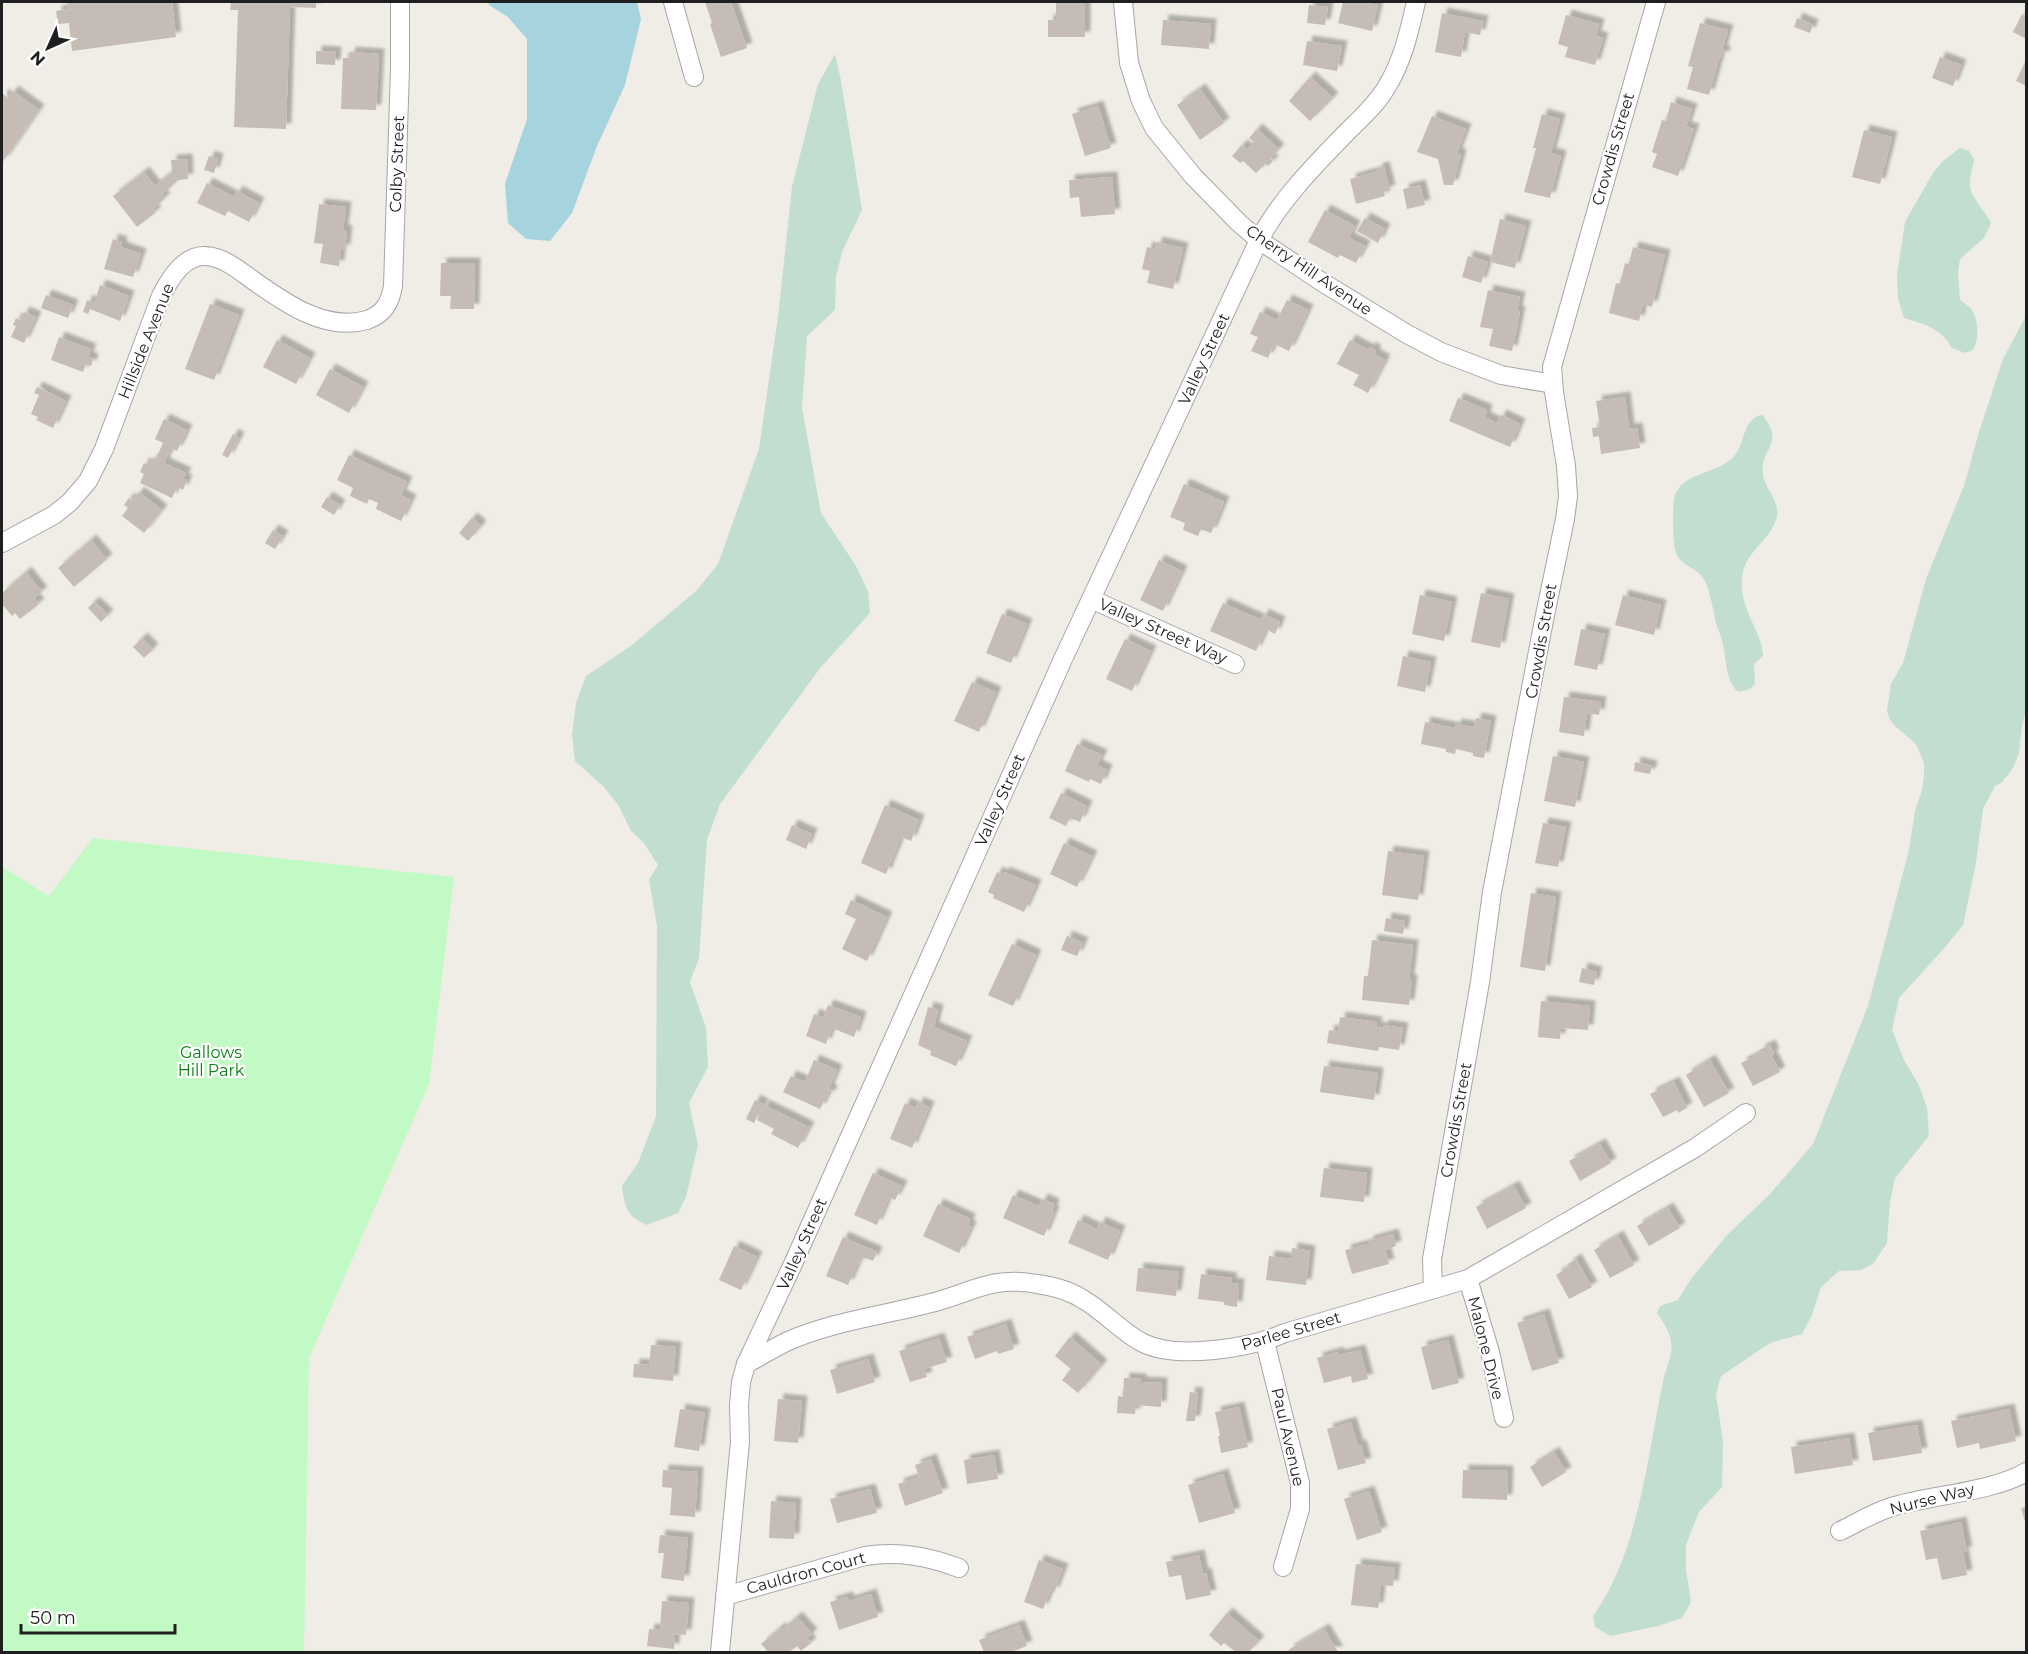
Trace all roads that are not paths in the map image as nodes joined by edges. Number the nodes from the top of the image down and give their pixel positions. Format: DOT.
graph roads {
  1 [pos="400,2"];
  2 [pos="673,2"];
  3 [pos="1123,2"];
  4 [pos="1416,2"];
  5 [pos="1656,2"];
  6 [pos="694,77"];
  7 [pos="1259,240"];
  8 [pos="373,318"];
  9 [pos="1553,384"];
  10 [pos="2,543"];
  11 [pos="1091,599"];
  12 [pos="1234,664"];
  13 [pos="1746,1113"];
  14 [pos="1468,1279"];
  15 [pos="1433,1289"];
  16 [pos="1265,1342"];
  17 [pos="746,1364"];
  18 [pos="1503,1418"];
  19 [pos="2026,1472"];
  20 [pos="1839,1531"];
  21 [pos="1283,1567"];
  22 [pos="959,1568"];
  23 [pos="724,1596"];
  24 [pos="720,1653"];
  1 -- 8 [label="street, Colby Street"];
  2 -- 6 [label="street"];
  3 -- 7 [label="street, Cherry Hill Avenue"];
  4 -- 7 [label="street, Valley Street"];
  5 -- 9 [label="street, Crowdis Street"];
  7 -- 9 [label="street, Cherry Hill Avenue"];
  7 -- 11 [label="street, Valley Street"];
  8 -- 10 [label="street, Hillside Avenue"];
  9 -- 15 [label="street, Crowdis Street"];
  11 -- 12 [label="street, Valley Street Way"];
  11 -- 17 [label="street, Valley Street"];
  13 -- 14 [label="street, Parlee Street"];
  14 -- 15 [label="street, Parlee Street"];
  14 -- 18 [label="street, Malone Drive"];
  15 -- 16 [label="street, Parlee Street"];
  16 -- 17 [label="street, Parlee Street"];
  16 -- 21 [label="street, Paul Avenue"];
  17 -- 23 [label="street, Valley Street"];
  19 -- 20 [label="street, Nurse Way"];
  22 -- 23 [label="street, Cauldron Court"];
  23 -- 24 [label="street, Valley Street"];
}
